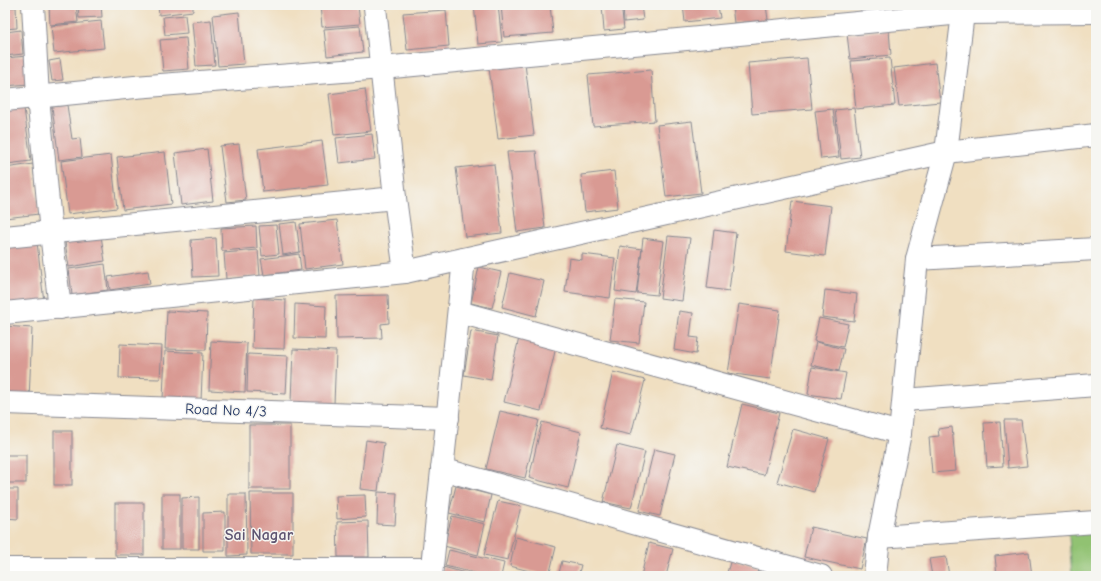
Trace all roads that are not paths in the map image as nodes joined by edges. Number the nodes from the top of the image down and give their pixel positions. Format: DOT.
graph roads {
  1 [pos="33,5"];
  2 [pos="375,7"];
  3 [pos="963,9"];
  4 [pos="1096,12"];
  5 [pos="382,68"];
  6 [pos="38,97"];
  7 [pos="5,100"];
  8 [pos="1096,135"];
  9 [pos="946,152"];
  10 [pos="395,198"];
  11 [pos="51,233"];
  12 [pos="5,237"];
  13 [pos="1096,249"];
  14 [pos="464,259"];
  15 [pos="917,259"];
  16 [pos="405,272"];
  17 [pos="60,308"];
  18 [pos="459,312"];
  19 [pos="5,313"];
  20 [pos="1096,385"];
  21 [pos="904,400"];
  22 [pos="5,403"];
  23 [pos="448,418"];
  24 [pos="900,433"];
  25 [pos="442,469"];
  26 [pos="1096,522"];
  27 [pos="879,537"];
  28 [pos="5,569"];
  29 [pos="431,572"];
  30 [pos="821,576"];
  31 [pos="875,576"];
  1 -- 6 [label="street"];
  2 -- 5 [label="street"];
  3 -- 4 [label="street"];
  3 -- 5 [label="street"];
  3 -- 9 [label="street"];
  5 -- 6 [label="street"];
  5 -- 10 [label="street"];
  6 -- 7 [label="street"];
  6 -- 11 [label="street"];
  8 -- 9 [label="street"];
  9 -- 14 [label="street"];
  9 -- 15 [label="street"];
  10 -- 11 [label="street"];
  10 -- 16 [label="street"];
  11 -- 12 [label="street"];
  11 -- 17 [label="street"];
  13 -- 15 [label="street"];
  14 -- 16 [label="street"];
  14 -- 18 [label="street"];
  15 -- 21 [label="street"];
  16 -- 17 [label="street"];
  17 -- 19 [label="street"];
  18 -- 23 [label="street"];
  18 -- 24 [label="street"];
  20 -- 21 [label="street"];
  21 -- 24 [label="street"];
  22 -- 23 [label="street, Road No 4/3"];
  23 -- 25 [label="street"];
  24 -- 27 [label="street"];
  25 -- 29 [label="street"];
  25 -- 30 [label="street"];
  26 -- 27 [label="street"];
  27 -- 31 [label="street"];
  28 -- 29 [label="street"];
}
